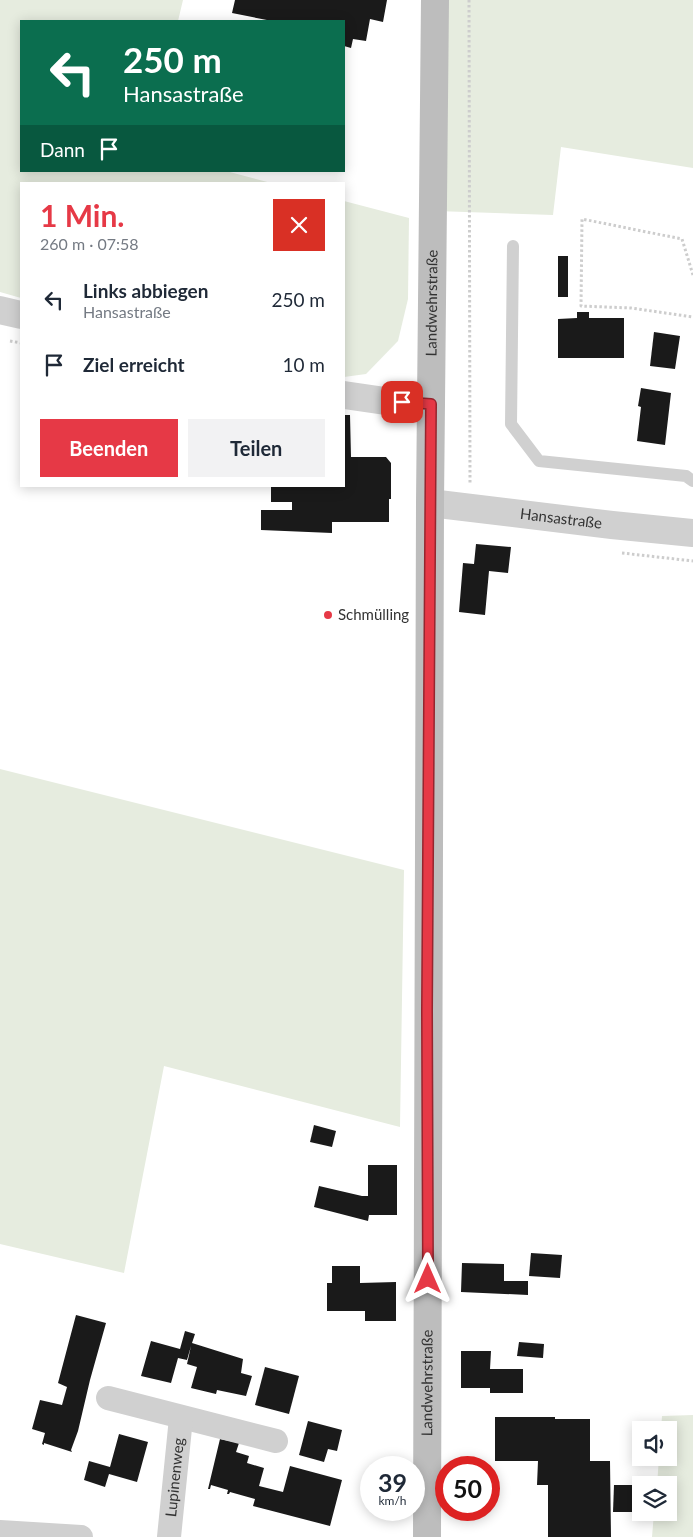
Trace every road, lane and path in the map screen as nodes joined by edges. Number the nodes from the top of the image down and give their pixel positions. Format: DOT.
graph roads {
  1 [pos="435,0"];
  2 [pos="469,0"];
  3 [pos="513,246"];
  4 [pos="693,275"];
  5 [pos="0,310"];
  6 [pos="20,315"];
  7 [pos="693,317"];
  8 [pos="345,395"];
  9 [pos="431,404"];
  10 [pos="693,481"];
  11 [pos="430,503"];
  12 [pos="469,507"];
  13 [pos="693,532"];
  14 [pos="108,1398"];
  15 [pos="181,1418"];
  16 [pos="276,1441"];
  17 [pos="0,1532"];
  18 [pos="81,1537"];
  19 [pos="170,1537"];
  20 [pos="426,1537"];
  1 -- 9 [label="main road, Landwehrstraße"];
  2 -- 12 [label="path"];
  3 -- 10 [label="lane"];
  4 -- 7 [label="path"];
  5 -- 6 [label="street"];
  8 -- 9 [label="street"];
  9 -- 11 [label="main road, Landwehrstraße"];
  11 -- 12 [label="street, Hansastraße"];
  11 -- 20 [label="main road, Landwehrstraße"];
  12 -- 13 [label="street, Hansastraße"];
  14 -- 15 [label="street, Lupinenweg"];
  15 -- 16 [label="street, Lupinenweg"];
  15 -- 19 [label="street, Lupinenweg"];
  17 -- 18 [label="street"];
}
